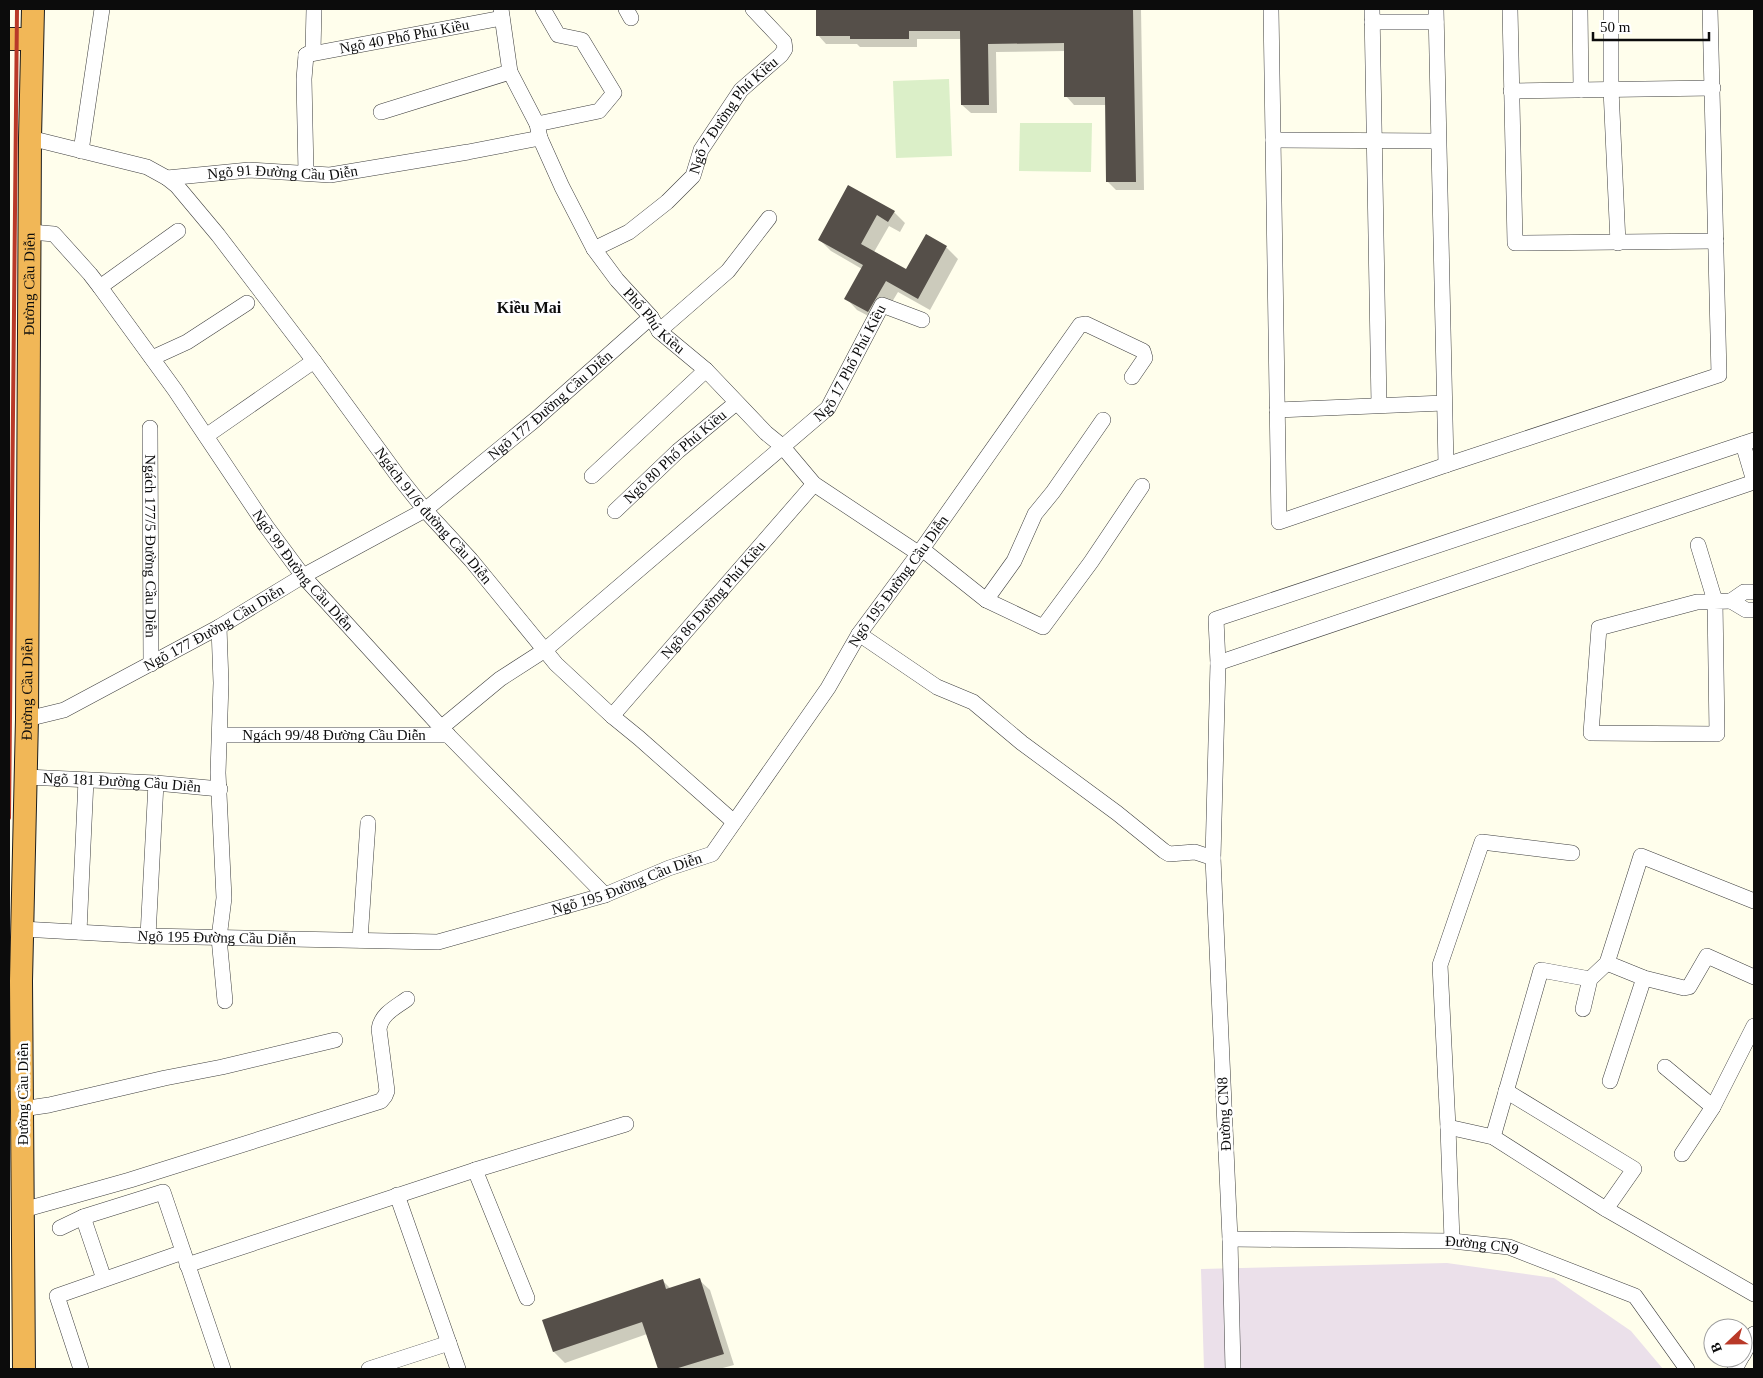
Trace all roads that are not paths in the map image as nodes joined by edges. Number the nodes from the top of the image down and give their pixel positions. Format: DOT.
graph roads {
  1 [pos="33,9"];
  2 [pos="102,9"];
  3 [pos="314,9"];
  4 [pos="543,9"];
  5 [pos="753,9"];
  6 [pos="1271,9"];
  7 [pos="1510,9"];
  8 [pos="1580,9"];
  9 [pos="1611,9"];
  10 [pos="1710,9"];
  11 [pos="502,13"];
  12 [pos="1436,15"];
  13 [pos="1372,16"];
  14 [pos="9,39"];
  15 [pos="32,39"];
  16 [pos="306,55"];
  17 [pos="510,72"];
  18 [pos="1713,88"];
  19 [pos="1611,89"];
  20 [pos="1581,90"];
  21 [pos="1511,91"];
  22 [pos="381,112"];
  23 [pos="538,131"];
  24 [pos="30,138"];
  25 [pos="1273,140"];
  26 [pos="1438,141"];
  27 [pos="1375,142"];
  28 [pos="81,151"];
  29 [pos="306,173"];
  30 [pos="167,178"];
  31 [pos="769,218"];
  32 [pos="178,231"];
  33 [pos="31,232"];
  34 [pos="1716,242"];
  35 [pos="1618,243"];
  36 [pos="594,249"];
  37 [pos="100,287"];
  38 [pos="247,303"];
  39 [pos="651,317"];
  40 [pos="922,320"];
  41 [pos="659,331"];
  42 [pos="152,358"];
  43 [pos="314,361"];
  44 [pos="706,370"];
  45 [pos="1132,377"];
  46 [pos="736,403"];
  47 [pos="1444,403"];
  48 [pos="1379,405"];
  49 [pos="1277,410"];
  50 [pos="1103,420"];
  51 [pos="150,428"];
  52 [pos="206,436"];
  53 [pos="1748,442"];
  54 [pos="782,446"];
  55 [pos="1446,465"];
  56 [pos="592,476"];
  57 [pos="1754,481"];
  58 [pos="814,484"];
  59 [pos="1142,486"];
  60 [pos="426,510"];
  61 [pos="615,511"];
  62 [pos="1698,545"];
  63 [pos="920,551"];
  64 [pos="304,576"];
  65 [pos="1754,592"];
  66 [pos="986,600"];
  67 [pos="1715,601"];
  68 [pos="1731,601"];
  69 [pos="1754,610"];
  70 [pos="219,626"];
  71 [pos="859,634"];
  72 [pos="545,650"];
  73 [pos="1218,663"];
  74 [pos="152,664"];
  75 [pos="612,716"];
  76 [pos="27,719"];
  77 [pos="445,731"];
  78 [pos="220,735"];
  79 [pos="26,777"];
  80 [pos="86,780"];
  81 [pos="156,783"];
  82 [pos="220,789"];
  83 [pos="734,822"];
  84 [pos="368,823"];
  85 [pos="1572,853"];
  86 [pos="1213,858"];
  87 [pos="605,895"];
  88 [pos="1754,901"];
  89 [pos="22,929"];
  90 [pos="79,932"];
  91 [pos="148,936"];
  92 [pos="219,938"];
  93 [pos="360,940"];
  94 [pos="1607,963"];
  95 [pos="1754,977"];
  96 [pos="1644,978"];
  97 [pos="1590,979"];
  98 [pos="407,999"];
  99 [pos="225,1001"];
  100 [pos="1583,1009"];
  101 [pos="1754,1026"];
  102 [pos="335,1040"];
  103 [pos="1665,1067"];
  104 [pos="1610,1081"];
  105 [pos="1506,1091"];
  106 [pos="1713,1107"];
  107 [pos="22,1110"];
  108 [pos="626,1124"];
  109 [pos="1448,1127"];
  110 [pos="1493,1137"];
  111 [pos="1682,1154"];
  112 [pos="475,1170"];
  113 [pos="397,1195"];
  114 [pos="1606,1209"];
  115 [pos="24,1210"];
  116 [pos="83,1217"];
  117 [pos="60,1228"];
  118 [pos="1230,1239"];
  119 [pos="1452,1241"];
  120 [pos="185,1258"];
  121 [pos="104,1279"];
  122 [pos="1754,1294"];
  123 [pos="527,1298"];
  124 [pos="449,1343"];
  125 [pos="24,1369"];
  126 [pos="81,1369"];
  127 [pos="223,1369"];
  128 [pos="369,1369"];
  129 [pos="458,1369"];
  130 [pos="1234,1369"];
  131 [pos="1687,1369"];
  1 -- 15 [label="highway, Đường Cầu Diễn"];
  2 -- 28 [label="street"];
  3 -- 16 [label="street"];
  4 -- 23 [label="street, Ngõ 91 Đường Cầu Diễn"];
  5 -- 36 [label="street, Ngõ 7 Đường Phú Kiều"];
  6 -- 25 [label="street"];
  7 -- 21 [label="street"];
  8 -- 20 [label="street"];
  9 -- 19 [label="street"];
  10 -- 18 [label="street"];
  11 -- 16 [label="street, Ngõ 40 Phố Phú Kiều"];
  11 -- 17 [label="street, Phố Phú Kiều"];
  12 -- 13 [label="street"];
  12 -- 26 [label="street"];
  13 -- 27 [label="street"];
  14 -- 15 [label="highway"];
  15 -- 24 [label="highway, Đường Cầu Diễn"];
  16 -- 29 [label="street"];
  17 -- 22 [label="street"];
  17 -- 23 [label="street, Phố Phú Kiều"];
  18 -- 19 [label="street"];
  18 -- 34 [label="street"];
  19 -- 20 [label="street"];
  19 -- 35 [label="street"];
  20 -- 21 [label="street"];
  21 -- 35 [label="street"];
  23 -- 29 [label="street, Ngõ 91 Đường Cầu Diễn"];
  23 -- 36 [label="street, Phố Phú Kiều"];
  24 -- 28 [label="street"];
  24 -- 33 [label="highway, Đường Cầu Diễn"];
  25 -- 27 [label="street"];
  25 -- 49 [label="street"];
  26 -- 27 [label="street"];
  26 -- 47 [label="street"];
  27 -- 48 [label="street"];
  28 -- 30 [label="street"];
  29 -- 30 [label="street, Ngõ 91 Đường Cầu Diễn"];
  30 -- 43 [label="street, Ngách 91/6 đường Cầu Diễn"];
  31 -- 41 [label="street"];
  32 -- 37 [label="street"];
  33 -- 37 [label="street, Ngõ 99 Đường Cầu Diễn"];
  33 -- 76 [label="highway, Đường Cầu Diễn"];
  34 -- 35 [label="street"];
  34 -- 55 [label="street"];
  36 -- 39 [label="street, Phố Phú Kiều"];
  37 -- 42 [label="street, Ngõ 99 Đường Cầu Diễn"];
  38 -- 42 [label="street"];
  39 -- 41 [label="street, Phố Phú Kiều"];
  39 -- 60 [label="street, Ngõ 177 Đường Cầu Diễn"];
  40 -- 54 [label="street, Ngõ 17 Phố Phú Kiều"];
  41 -- 44 [label="street, Phố Phú Kiều"];
  42 -- 52 [label="street, Ngõ 99 Đường Cầu Diễn"];
  43 -- 52 [label="street"];
  43 -- 60 [label="street, Ngách 91/6 đường Cầu Diễn"];
  44 -- 46 [label="street, Phố Phú Kiều"];
  44 -- 56 [label="street"];
  45 -- 63 [label="street, Ngõ 195 Đường Cầu Diễn"];
  46 -- 54 [label="street, Phố Phú Kiều"];
  46 -- 61 [label="street, Ngõ 80 Phố Phú Kiều"];
  47 -- 48 [label="street"];
  47 -- 55 [label="street"];
  48 -- 49 [label="street"];
  49 -- 55 [label="street"];
  50 -- 66 [label="street"];
  51 -- 74 [label="street, Ngách 177/5 Đường Cầu Diễn"];
  52 -- 64 [label="street, Ngõ 99 Đường Cầu Diễn"];
  53 -- 57 [label="street"];
  53 -- 73 [label="street, Đường CN8"];
  54 -- 58 [label="street, Phố Phú Kiều"];
  54 -- 72 [label="street"];
  57 -- 73 [label="street"];
  58 -- 63 [label="street, Phố Phú Kiều"];
  58 -- 75 [label="street, Ngõ 86 Đường Phú Kiều"];
  59 -- 66 [label="street, Phố Phú Kiều"];
  60 -- 64 [label="street, Ngõ 177 Đường Cầu Diễn"];
  60 -- 72 [label="street, Ngách 91/6 đường Cầu Diễn"];
  62 -- 67 [label="street"];
  63 -- 66 [label="street, Phố Phú Kiều"];
  63 -- 71 [label="street, Ngõ 195 Đường Cầu Diễn"];
  64 -- 70 [label="street, Ngõ 177 Đường Cầu Diễn"];
  64 -- 77 [label="street, Ngõ 99 Đường Cầu Diễn"];
  65 -- 68 [label="street"];
  67 -- 67 [label="street"];
  67 -- 68 [label="street"];
  68 -- 69 [label="street"];
  70 -- 74 [label="street, Ngõ 177 Đường Cầu Diễn"];
  70 -- 78 [label="street"];
  71 -- 83 [label="street, Ngõ 195 Đường Cầu Diễn"];
  71 -- 86 [label="street"];
  72 -- 75 [label="street, Ngách 91/6 đường Cầu Diễn"];
  72 -- 77 [label="street"];
  73 -- 86 [label="street, Đường CN8"];
  74 -- 76 [label="street, Ngõ 177 Đường Cầu Diễn"];
  75 -- 83 [label="street, Ngách 91/6 đường Cầu Diễn"];
  76 -- 79 [label="highway, Đường Cầu Diễn"];
  77 -- 78 [label="street, Ngách 99/48 Đường Cầu Diễn"];
  77 -- 87 [label="street, Ngõ 99 Đường Cầu Diễn"];
  78 -- 82 [label="street"];
  79 -- 80 [label="street, Ngõ 181 Đường Cầu Diễn"];
  79 -- 89 [label="highway, Đường Cầu Diễn"];
  80 -- 81 [label="street, Ngõ 181 Đường Cầu Diễn"];
  80 -- 90 [label="street"];
  81 -- 82 [label="street, Ngõ 181 Đường Cầu Diễn"];
  81 -- 91 [label="street"];
  82 -- 92 [label="street"];
  83 -- 87 [label="street, Ngõ 195 Đường Cầu Diễn"];
  84 -- 93 [label="street"];
  85 -- 109 [label="street"];
  86 -- 118 [label="street, Đường CN8"];
  87 -- 93 [label="street, Ngõ 195 Đường Cầu Diễn"];
  88 -- 94 [label="street"];
  89 -- 90 [label="street, Ngõ 195 Đường Cầu Diễn"];
  89 -- 107 [label="highway, Đường Cầu Diễn"];
  90 -- 91 [label="street, Ngõ 195 Đường Cầu Diễn"];
  91 -- 92 [label="street, Ngõ 195 Đường Cầu Diễn"];
  92 -- 93 [label="street, Ngõ 195 Đường Cầu Diễn"];
  92 -- 99 [label="street"];
  94 -- 96 [label="street"];
  94 -- 97 [label="street"];
  95 -- 96 [label="street"];
  96 -- 104 [label="street"];
  97 -- 100 [label="street"];
  97 -- 105 [label="street"];
  98 -- 115 [label="street"];
  101 -- 106 [label="street"];
  102 -- 107 [label="street"];
  103 -- 106 [label="street"];
  105 -- 110 [label="street"];
  105 -- 114 [label="street"];
  106 -- 111 [label="street"];
  107 -- 115 [label="highway, Đường Cầu Diễn"];
  108 -- 112 [label="street"];
  109 -- 110 [label="street"];
  109 -- 119 [label="street"];
  110 -- 114 [label="street"];
  112 -- 113 [label="street"];
  112 -- 123 [label="street"];
  113 -- 120 [label="street"];
  113 -- 124 [label="street"];
  114 -- 122 [label="street"];
  115 -- 125 [label="highway, Đường Cầu Diễn"];
  116 -- 117 [label="street"];
  116 -- 120 [label="street"];
  116 -- 121 [label="street"];
  118 -- 119 [label="street, Đường CN9"];
  118 -- 130 [label="street, Đường CN8"];
  119 -- 131 [label="street, Đường CN9"];
  120 -- 121 [label="street"];
  120 -- 127 [label="street"];
  121 -- 126 [label="street"];
  124 -- 128 [label="street"];
  124 -- 129 [label="street"];
}
